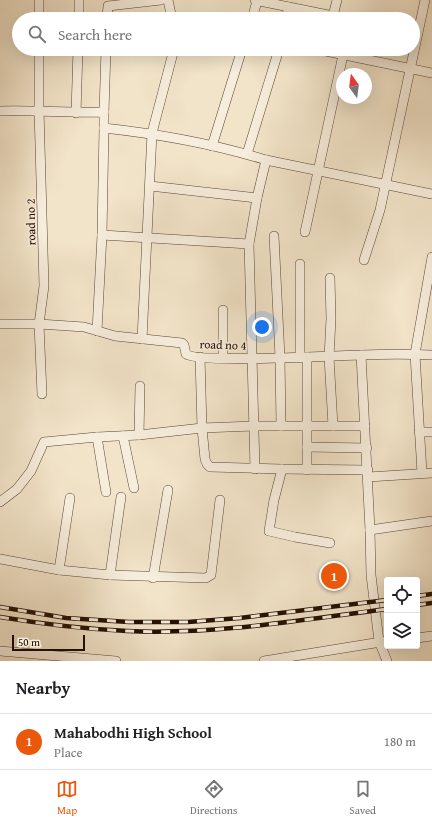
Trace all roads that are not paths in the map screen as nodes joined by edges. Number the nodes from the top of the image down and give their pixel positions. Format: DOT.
graph roads {
  1 [pos="40,0"];
  2 [pos="79,0"];
  3 [pos="161,0"];
  4 [pos="168,0"];
  5 [pos="256,0"];
  6 [pos="337,0"];
  7 [pos="425,0"];
  8 [pos="108,3"];
  9 [pos="289,7"];
  10 [pos="40,12"];
  11 [pos="79,12"];
  12 [pos="171,12"];
  13 [pos="253,12"];
  14 [pos="288,12"];
  15 [pos="312,12"];
  16 [pos="336,12"];
  17 [pos="420,23"];
  18 [pos="40,56"];
  19 [pos="78,56"];
  20 [pos="106,56"];
  21 [pos="172,56"];
  22 [pos="240,56"];
  23 [pos="277,56"];
  24 [pos="343,56"];
  25 [pos="348,56"];
  26 [pos="413,56"];
  27 [pos="410,69"];
  28 [pos="432,73"];
  29 [pos="0,110"];
  30 [pos="39,110"];
  31 [pos="104,112"];
  32 [pos="76,113"];
  33 [pos="104,128"];
  34 [pos="152,133"];
  35 [pos="212,146"];
  36 [pos="247,154"];
  37 [pos="266,160"];
  38 [pos="318,171"];
  39 [pos="385,184"];
  40 [pos="150,186"];
  41 [pos="432,194"];
  42 [pos="257,198"];
  43 [pos="305,232"];
  44 [pos="102,235"];
  45 [pos="274,236"];
  46 [pos="147,237"];
  47 [pos="249,244"];
  48 [pos="432,257"];
  49 [pos="364,260"];
  50 [pos="300,264"];
  51 [pos="330,278"];
  52 [pos="223,310"];
  53 [pos="0,324"];
  54 [pos="39,324"];
  55 [pos="97,331"];
  56 [pos="142,339"];
  57 [pos="416,354"];
  58 [pos="361,355"];
  59 [pos="432,355"];
  60 [pos="200,357"];
  61 [pos="280,357"];
  62 [pos="303,357"];
  63 [pos="329,357"];
  64 [pos="223,358"];
  65 [pos="252,358"];
  66 [pos="140,386"];
  67 [pos="42,394"];
  68 [pos="254,426"];
  69 [pos="281,426"];
  70 [pos="333,426"];
  71 [pos="365,426"];
  72 [pos="307,427"];
  73 [pos="202,428"];
  74 [pos="419,432"];
  75 [pos="432,432"];
  76 [pos="139,435"];
  77 [pos="123,436"];
  78 [pos="97,437"];
  79 [pos="307,447"];
  80 [pos="366,448"];
  81 [pos="255,469"];
  82 [pos="282,469"];
  83 [pos="307,470"];
  84 [pos="422,473"];
  85 [pos="432,473"];
  86 [pos="368,474"];
  87 [pos="134,488"];
  88 [pos="168,490"];
  89 [pos="106,492"];
  90 [pos="121,497"];
  91 [pos="70,498"];
  92 [pos="220,500"];
  93 [pos="0,502"];
  94 [pos="432,521"];
  95 [pos="370,530"];
  96 [pos="330,543"];
  97 [pos="0,559"];
  98 [pos="59,570"];
  99 [pos="110,575"];
  100 [pos="153,578"];
  101 [pos="432,636"];
  102 [pos="420,638"];
  103 [pos="383,641"];
  104 [pos="0,651"];
  105 [pos="76,659"];
  106 [pos="116,661"];
  107 [pos="264,661"];
  108 [pos="387,661"];
  1 -- 10 [label="street"];
  2 -- 11 [label="street"];
  3 -- 8 [label="street"];
  4 -- 12 [label="street"];
  5 -- 9 [label="street"];
  5 -- 13 [label="street"];
  6 -- 16 [label="street"];
  7 -- 17 [label="street"];
  9 -- 14 [label="street"];
  9 -- 15 [label="street"];
  18 -- 30 [label="street, road no 2"];
  19 -- 32 [label="street"];
  20 -- 31 [label="street"];
  21 -- 34 [label="street"];
  22 -- 35 [label="street"];
  23 -- 36 [label="street"];
  24 -- 38 [label="street"];
  25 -- 27 [label="street"];
  26 -- 27 [label="street"];
  27 -- 28 [label="street"];
  27 -- 39 [label="street"];
  29 -- 30 [label="street"];
  30 -- 32 [label="street"];
  30 -- 54 [label="street, road no 2"];
  31 -- 32 [label="street"];
  31 -- 33 [label="street"];
  33 -- 34 [label="street"];
  33 -- 44 [label="street"];
  34 -- 35 [label="street"];
  34 -- 40 [label="street"];
  35 -- 36 [label="street"];
  36 -- 37 [label="street"];
  37 -- 38 [label="street"];
  37 -- 42 [label="street"];
  38 -- 39 [label="street"];
  38 -- 43 [label="street"];
  39 -- 41 [label="street"];
  39 -- 49 [label="street"];
  40 -- 42 [label="street"];
  40 -- 46 [label="street"];
  42 -- 47 [label="street"];
  44 -- 46 [label="street"];
  44 -- 55 [label="street"];
  45 -- 61 [label="street"];
  46 -- 47 [label="street"];
  46 -- 56 [label="street"];
  47 -- 65 [label="street"];
  48 -- 57 [label="street"];
  50 -- 62 [label="street"];
  51 -- 63 [label="street"];
  52 -- 64 [label="street"];
  53 -- 54 [label="street, road no 4"];
  54 -- 55 [label="street, road no 4"];
  54 -- 67 [label="street, road no 2"];
  55 -- 56 [label="street, road no 4"];
  56 -- 60 [label="street, road no 4"];
  57 -- 58 [label="street, road no 4"];
  57 -- 59 [label="street, road no 4"];
  57 -- 74 [label="street"];
  58 -- 63 [label="street, road no 4"];
  58 -- 71 [label="street"];
  60 -- 64 [label="street, road no 4"];
  60 -- 73 [label="street"];
  61 -- 62 [label="street, road no 4"];
  61 -- 65 [label="street, road no 4"];
  61 -- 69 [label="street"];
  62 -- 63 [label="street, road no 4"];
  62 -- 72 [label="street"];
  63 -- 70 [label="street"];
  64 -- 65 [label="street, road no 4"];
  65 -- 68 [label="street"];
  66 -- 76 [label="street"];
  68 -- 69 [label="street"];
  68 -- 73 [label="street"];
  68 -- 81 [label="street"];
  69 -- 72 [label="street"];
  70 -- 71 [label="street"];
  70 -- 72 [label="street"];
  71 -- 80 [label="street"];
  72 -- 79 [label="street"];
  73 -- 76 [label="street"];
  73 -- 81 [label="street"];
  74 -- 75 [label="street"];
  74 -- 84 [label="street"];
  76 -- 77 [label="street"];
  77 -- 78 [label="street"];
  77 -- 87 [label="street"];
  78 -- 89 [label="street"];
  78 -- 93 [label="street"];
  79 -- 80 [label="street"];
  79 -- 83 [label="street"];
  80 -- 86 [label="street"];
  81 -- 82 [label="street"];
  82 -- 83 [label="street"];
  82 -- 96 [label="street"];
  83 -- 86 [label="street"];
  84 -- 85 [label="street"];
  84 -- 86 [label="street"];
  86 -- 95 [label="street"];
  88 -- 100 [label="street"];
  90 -- 99 [label="street"];
  91 -- 98 [label="street"];
  92 -- 100 [label="street"];
  94 -- 95 [label="street"];
  95 -- 103 [label="street"];
  97 -- 98 [label="street"];
  98 -- 99 [label="street"];
  99 -- 100 [label="street"];
  101 -- 102 [label="street"];
  103 -- 107 [label="street"];
  103 -- 108 [label="street"];
  104 -- 105 [label="street"];
  105 -- 106 [label="street"];
}
